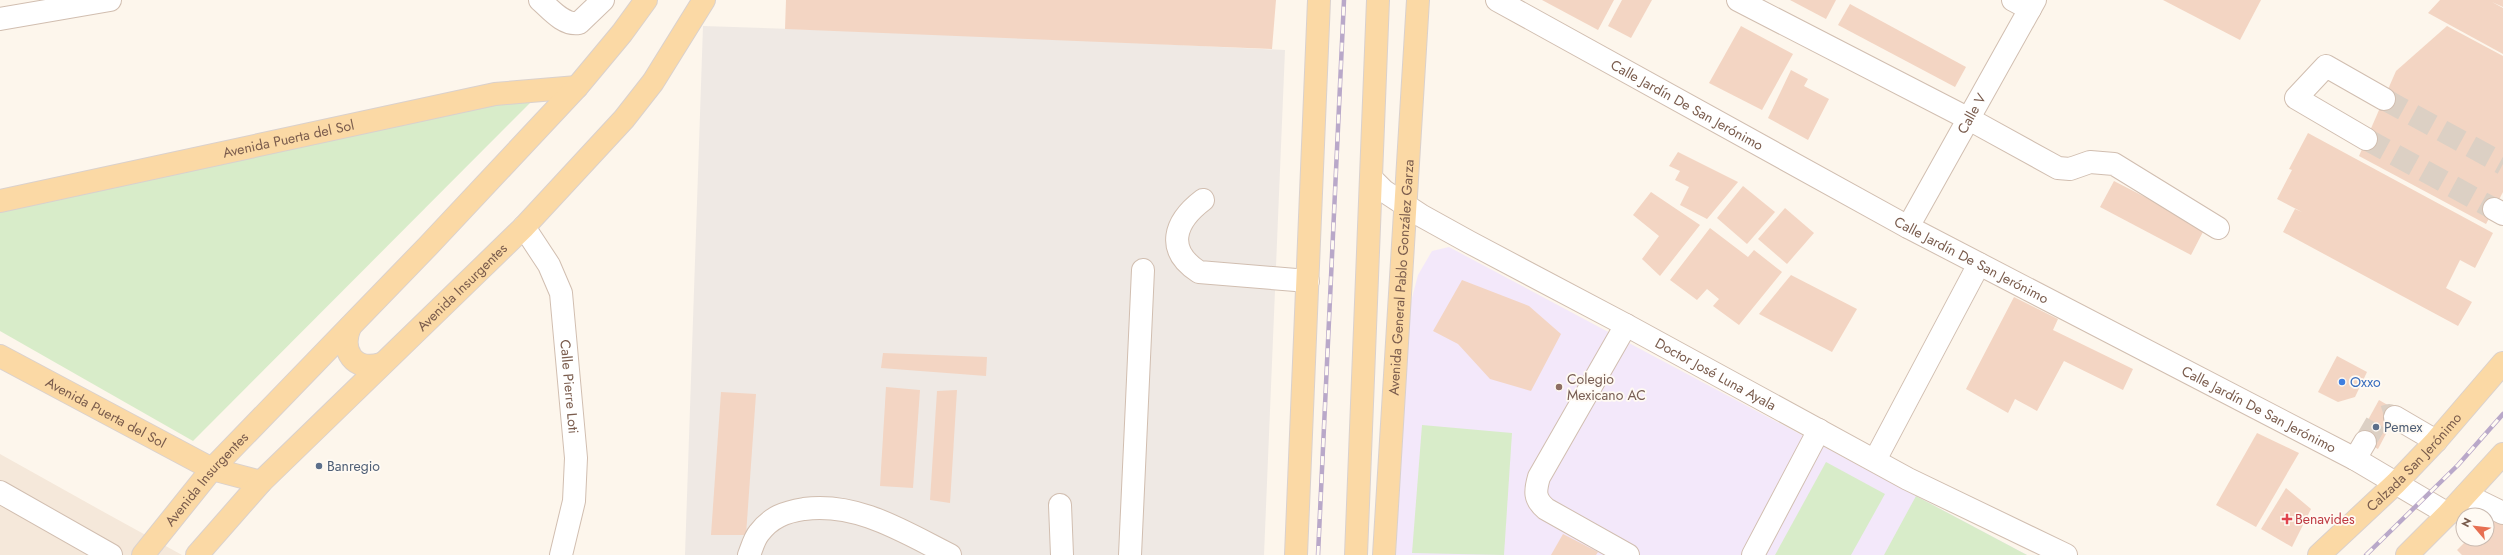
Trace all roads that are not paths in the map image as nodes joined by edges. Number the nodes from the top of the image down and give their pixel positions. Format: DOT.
graph roads {
  1 [pos="110,0"];
  2 [pos="540,0"];
  3 [pos="603,0"];
  4 [pos="646,0"];
  5 [pos="704,0"];
  6 [pos="1318,0"];
  7 [pos="1378,0"];
  8 [pos="1497,0"];
  9 [pos="1738,0"];
  10 [pos="2026,3"];
  11 [pos="1415,4"];
  12 [pos="29,7"];
  13 [pos="0,19"];
  14 [pos="577,87"];
  15 [pos="2384,99"];
  16 [pos="1969,119"];
  17 [pos="2366,139"];
  18 [pos="1372,179"];
  19 [pos="1203,200"];
  20 [pos="0,201"];
  21 [pos="1407,207"];
  22 [pos="524,227"];
  23 [pos="1908,227"];
  24 [pos="2218,228"];
  25 [pos="1979,264"];
  26 [pos="1143,270"];
  27 [pos="1308,282"];
  28 [pos="1626,325"];
  29 [pos="350,327"];
  30 [pos="0,356"];
  31 [pos="2503,362"];
  32 [pos="381,364"];
  33 [pos="2395,417"];
  34 [pos="1819,430"];
  35 [pos="2436,441"];
  36 [pos="2502,456"];
  37 [pos="1876,460"];
  38 [pos="212,469"];
  39 [pos="262,482"];
  40 [pos="2396,483"];
  41 [pos="0,492"];
  42 [pos="2466,495"];
  43 [pos="1060,505"];
  44 [pos="2503,513"];
  45 [pos="2448,514"];
  46 [pos="2414,553"];
  47 [pos="111,555"];
  48 [pos="143,555"];
  49 [pos="197,555"];
  50 [pos="561,555"];
  51 [pos="749,555"];
  52 [pos="950,555"];
  53 [pos="1062,555"];
  54 [pos="1130,555"];
  55 [pos="1296,555"];
  56 [pos="1356,555"];
  57 [pos="1384,555"];
  58 [pos="1628,555"];
  59 [pos="1753,555"];
  60 [pos="2066,555"];
  61 [pos="2319,555"];
  1 -- 12 [label="street"];
  2 -- 3 [label="street"];
  4 -- 14 [label="main road, Avenida Insurgentes"];
  5 -- 22 [label="main road, Avenida Insurgentes"];
  6 -- 27 [label="main road"];
  7 -- 18 [label="main road"];
  8 -- 23 [label="street, Calle Jardín De San Jerónimo"];
  9 -- 16 [label="street"];
  10 -- 16 [label="street, Calle V"];
  11 -- 21 [label="main road, Avenida General Pablo González Garza"];
  12 -- 13 [label="street"];
  14 -- 20 [label="main road, Avenida Puerta del Sol"];
  14 -- 29 [label="main road, Avenida Insurgentes"];
  15 -- 17 [label="street"];
  16 -- 23 [label="street, Calle V"];
  16 -- 24 [label="street"];
  18 -- 21 [label="street, Doctor José Luna Ayala"];
  18 -- 56 [label="main road"];
  19 -- 27 [label="street"];
  21 -- 28 [label="street, Doctor José Luna Ayala"];
  21 -- 57 [label="main road, Avenida General Pablo González Garza"];
  22 -- 32 [label="main road, Avenida Insurgentes"];
  22 -- 50 [label="street, Calle Pierre Loti"];
  23 -- 25 [label="street, Calle Jardín De San Jerónimo"];
  25 -- 37 [label="street"];
  25 -- 40 [label="street, Calle Jardín De San Jerónimo"];
  26 -- 54 [label="street"];
  27 -- 55 [label="main road"];
  28 -- 34 [label="street, Doctor José Luna Ayala"];
  28 -- 58 [label="street"];
  29 -- 32 [label="main road"];
  29 -- 38 [label="main road, Avenida Insurgentes"];
  30 -- 38 [label="main road, Avenida Puerta del Sol"];
  31 -- 35 [label="main road, Calzada San Jerónimo"];
  32 -- 39 [label="main road, Avenida Insurgentes"];
  33 -- 35 [label="street"];
  34 -- 37 [label="street, Doctor José Luna Ayala"];
  34 -- 59 [label="street"];
  35 -- 40 [label="main road, Calzada San Jerónimo"];
  36 -- 42 [label="main road"];
  37 -- 60 [label="street, Doctor José Luna Ayala"];
  38 -- 39 [label="main road, Avenida Puerta del Sol"];
  38 -- 48 [label="main road, Avenida Insurgentes"];
  39 -- 49 [label="main road, Avenida Insurgentes"];
  40 -- 45 [label="street, Calle Jardín De San Jerónimo"];
  40 -- 61 [label="main road, Calzada San Jerónimo"];
  41 -- 47 [label="street"];
  42 -- 44 [label="street"];
  42 -- 45 [label="main road"];
  43 -- 53 [label="street"];
  45 -- 46 [label="main road"];
  51 -- 52 [label="street"];
}
